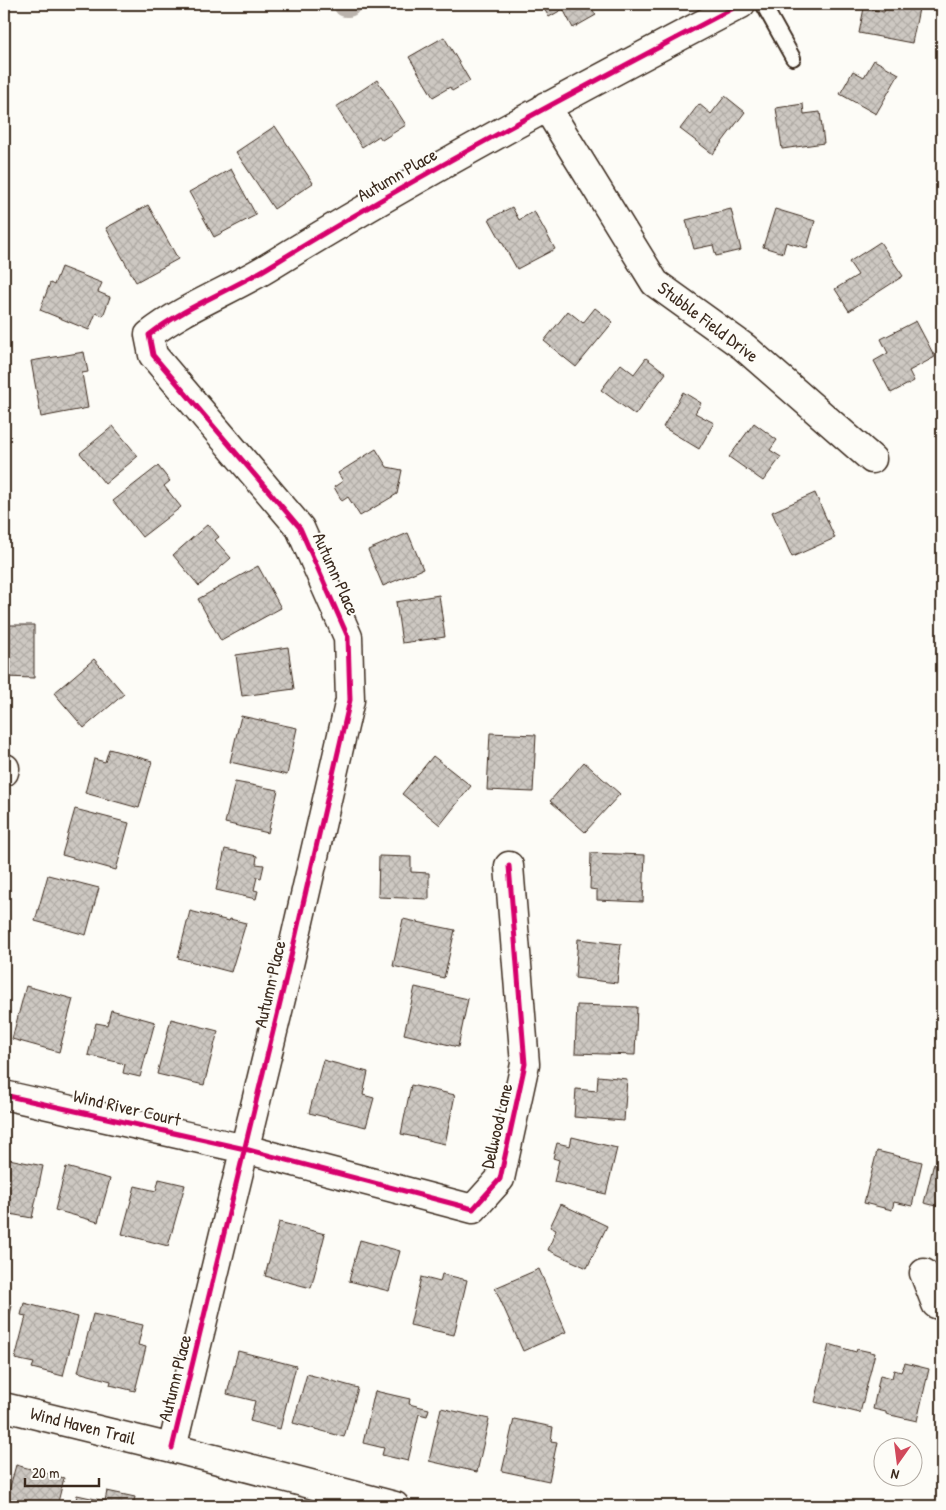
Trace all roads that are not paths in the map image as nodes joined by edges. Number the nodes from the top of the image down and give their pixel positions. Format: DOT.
graph roads {
  1 [pos="741,4"];
  2 [pos="763,4"];
  3 [pos="793,58"];
  4 [pos="546,106"];
  5 [pos="872,459"];
  6 [pos="509,866"];
  7 [pos="4,1095"];
  8 [pos="245,1149"];
  9 [pos="924,1273"];
  10 [pos="942,1306"];
  11 [pos="4,1407"];
  12 [pos="172,1448"];
  13 [pos="395,1506"];
  1 -- 4 [label="street, Autumn Place"];
  2 -- 3 [label="lane"];
  4 -- 5 [label="street, Stubble Field Drive"];
  4 -- 8 [label="street, Autumn Place"];
  6 -- 8 [label="street, Dellwood Lane"];
  7 -- 8 [label="street, Wind River Court"];
  8 -- 12 [label="street, Autumn Place"];
  9 -- 10 [label="street"];
  11 -- 12 [label="street, Wind Haven Trail"];
  12 -- 13 [label="street, Wind Haven Trail"];
}
